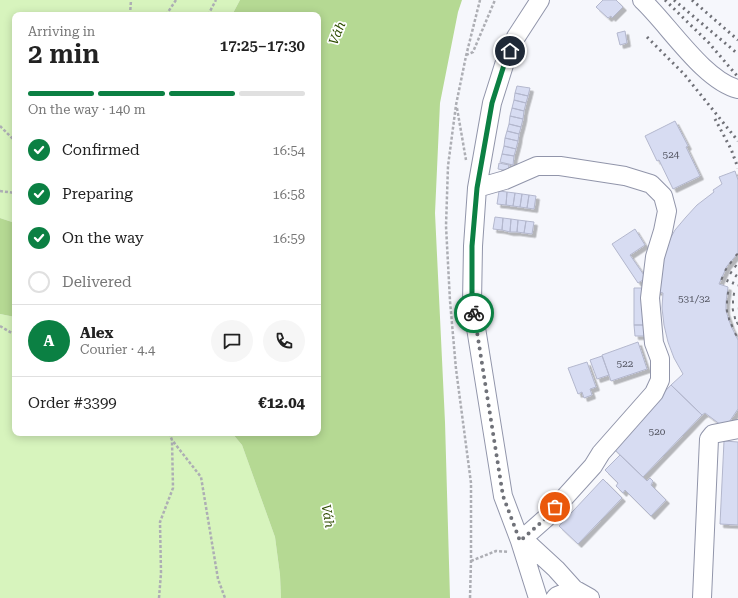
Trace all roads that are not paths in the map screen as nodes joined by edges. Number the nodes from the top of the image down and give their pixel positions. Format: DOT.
graph roads {
  1 [pos="540,0"];
  2 [pos="642,0"];
  3 [pos="738,89"];
  4 [pos="477,188"];
  5 [pos="738,429"];
  6 [pos="522,546"];
  7 [pos="574,589"];
  8 [pos="538,598"];
  9 [pos="555,598"];
  10 [pos="590,598"];
  11 [pos="702,598"];
  1 -- 4 [label="lane"];
  2 -- 3 [label="lane"];
  4 -- 6 [label="lane"];
  4 -- 6 [label="lane"];
  5 -- 11 [label="lane"];
  6 -- 7 [label="lane"];
  6 -- 8 [label="lane"];
  7 -- 9 [label="lane"];
  7 -- 10 [label="lane"];
}
